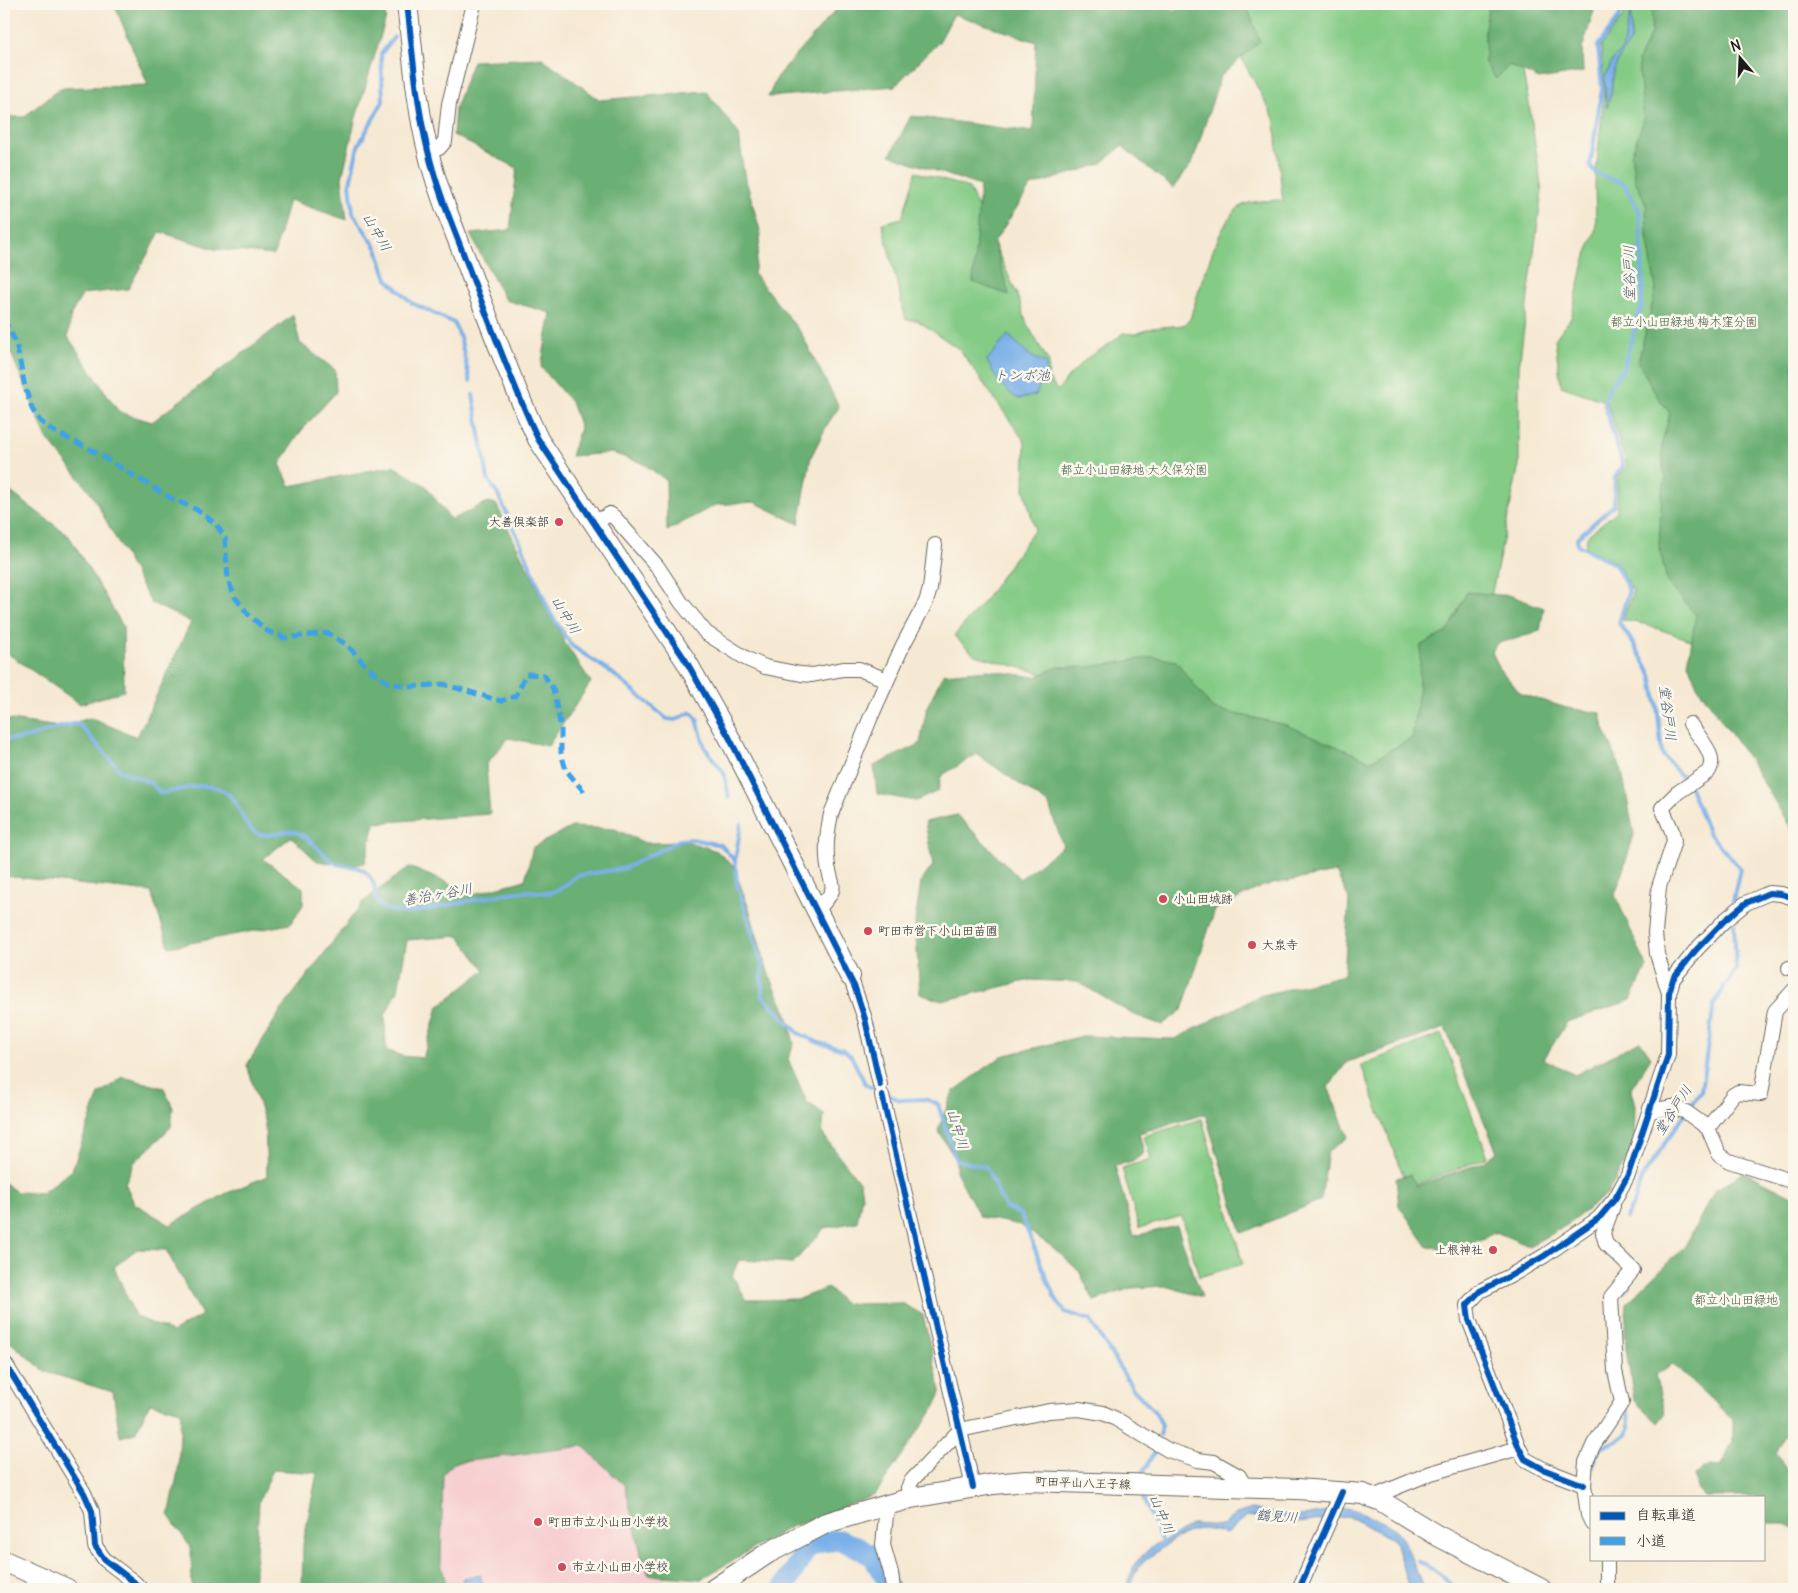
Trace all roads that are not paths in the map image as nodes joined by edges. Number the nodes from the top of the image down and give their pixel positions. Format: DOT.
graph roads {
  1 [pos="407,4"];
  2 [pos="474,4"];
  3 [pos="428,152"];
  4 [pos="594,523"];
  5 [pos="934,545"];
  6 [pos="887,680"];
  7 [pos="1690,724"];
  8 [pos="1794,898"];
  9 [pos="817,910"];
  10 [pos="850,976"];
  11 [pos="1794,990"];
  12 [pos="1668,992"];
  13 [pos="1650,1111"];
  14 [pos="1708,1128"];
  15 [pos="1794,1182"];
  16 [pos="1616,1199"];
  17 [pos="4,1362"];
  18 [pos="960,1430"];
  19 [pos="1519,1448"];
  20 [pos="1584,1485"];
  21 [pos="973,1487"];
  22 [pos="1246,1488"];
  23 [pos="1373,1497"];
  24 [pos="911,1498"];
  25 [pos="1339,1499"];
  26 [pos="888,1504"];
  27 [pos="1590,1519"];
  28 [pos="1607,1560"];
  29 [pos="4,1561"];
  30 [pos="67,1589"];
  31 [pos="141,1589"];
  32 [pos="714,1589"];
  33 [pos="893,1589"];
  34 [pos="1299,1589"];
  35 [pos="1541,1589"];
  36 [pos="1607,1589"];
  1 -- 3 [label="street"];
  2 -- 3 [label="street"];
  3 -- 4 [label="street"];
  4 -- 6 [label="street"];
  4 -- 9 [label="street"];
  5 -- 6 [label="street"];
  6 -- 9 [label="street"];
  7 -- 12 [label="street"];
  8 -- 12 [label="street"];
  9 -- 10 [label="street"];
  10 -- 18 [label="street"];
  11 -- 14 [label="street"];
  12 -- 13 [label="street"];
  13 -- 14 [label="street"];
  13 -- 16 [label="street"];
  14 -- 15 [label="street"];
  16 -- 19 [label="street"];
  16 -- 20 [label="street"];
  17 -- 31 [label="street"];
  18 -- 21 [label="street"];
  18 -- 22 [label="street"];
  18 -- 24 [label="street"];
  19 -- 20 [label="street"];
  19 -- 23 [label="street"];
  20 -- 27 [label="street"];
  21 -- 22 [label="street, 町田平山八王子線"];
  21 -- 24 [label="street, 町田平山八王子線"];
  22 -- 25 [label="street, 町田平山八王子線"];
  23 -- 25 [label="street, 町田平山八王子線"];
  23 -- 35 [label="street, 町田平山八王子線"];
  24 -- 26 [label="street, 町田平山八王子線"];
  25 -- 34 [label="street"];
  26 -- 32 [label="street, 町田平山八王子線"];
  26 -- 33 [label="street"];
  28 -- 36 [label="street"];
  29 -- 30 [label="street"];
}
